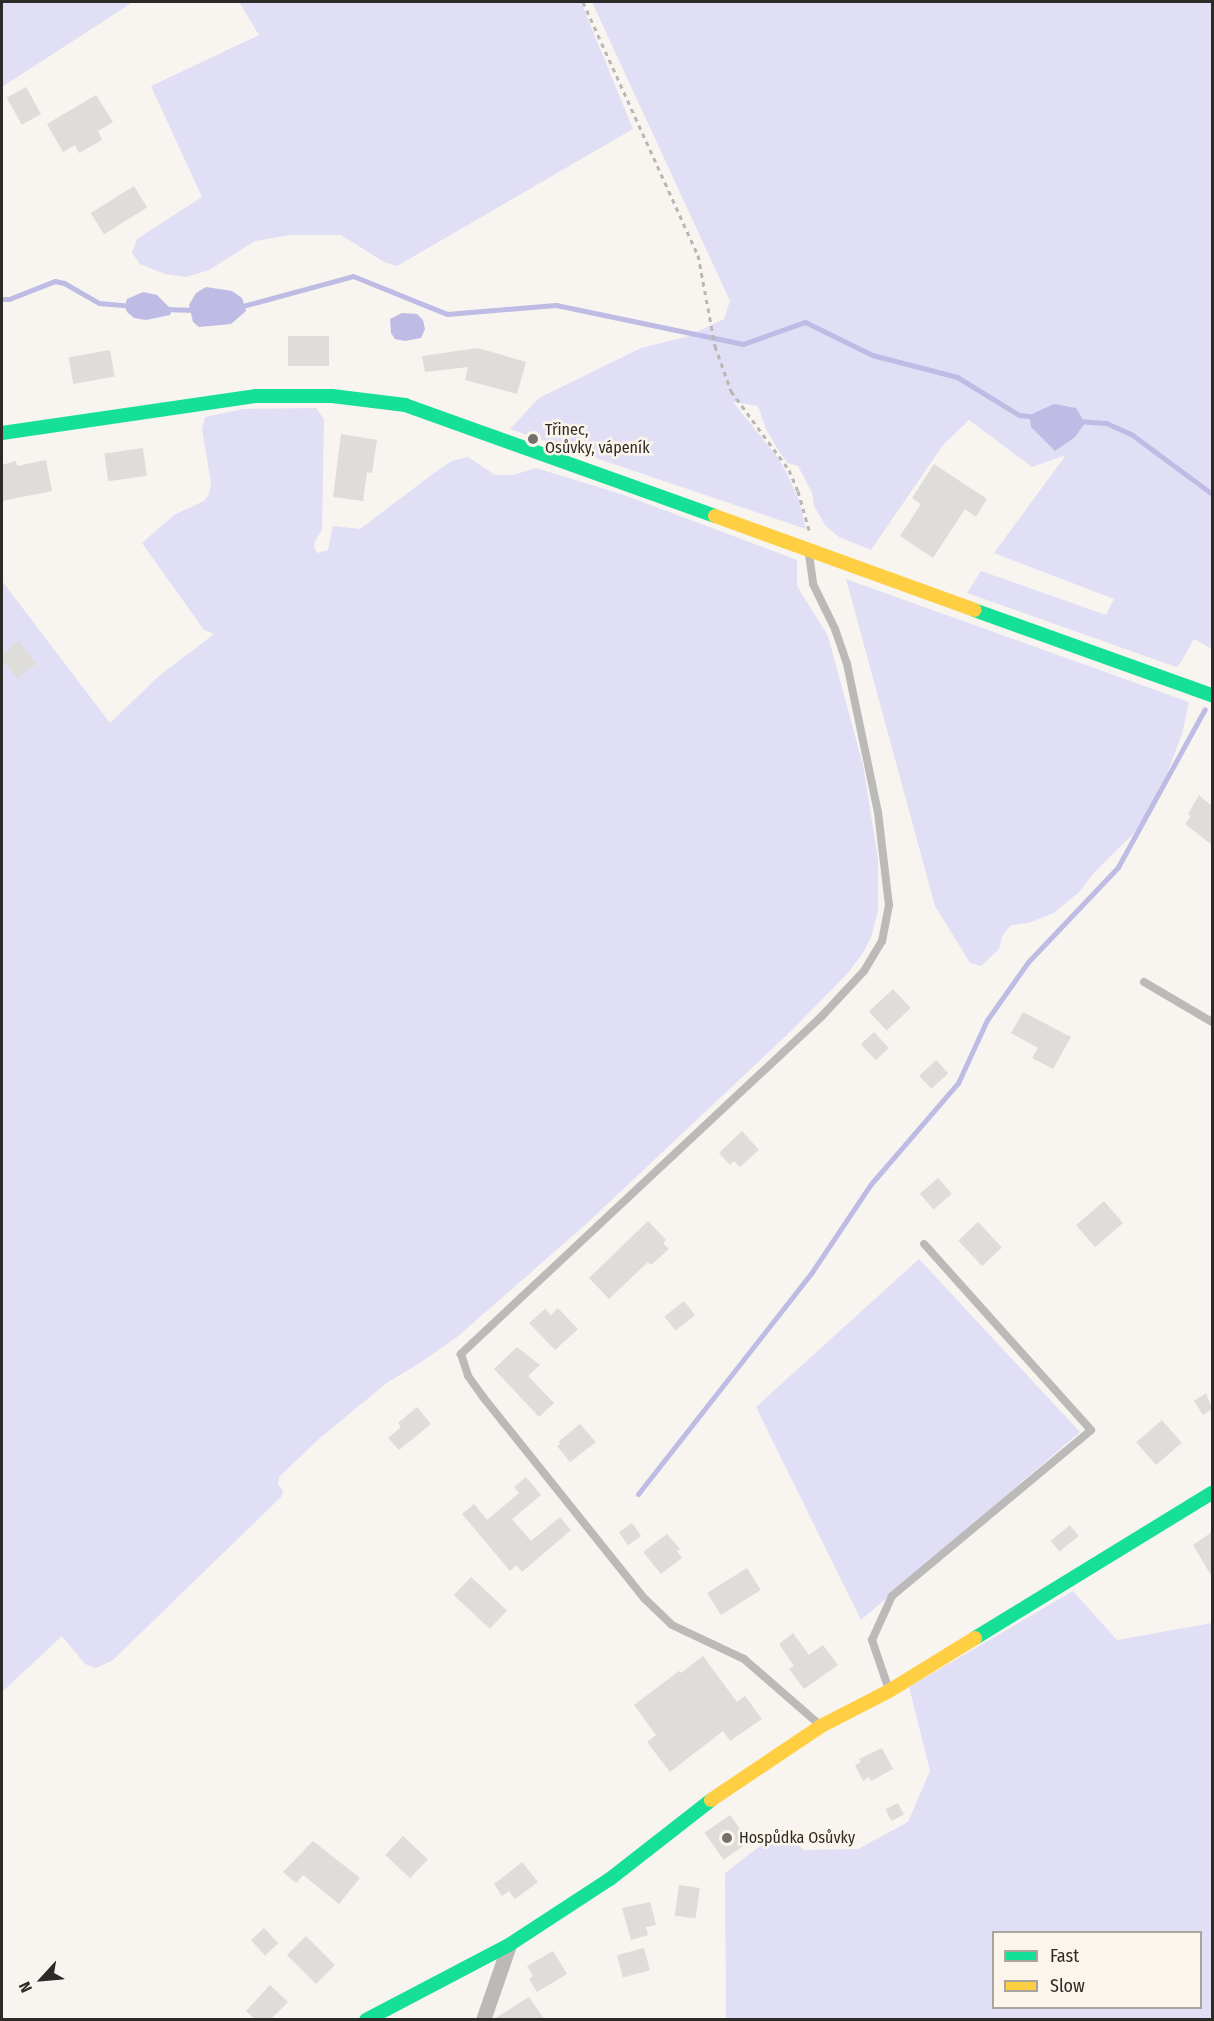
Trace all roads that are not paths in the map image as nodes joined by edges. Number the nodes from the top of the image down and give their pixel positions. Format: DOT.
graph roads {
  1 [pos="2,433"];
  2 [pos="809,549"];
  3 [pos="1212,695"];
  4 [pos="1143,982"];
  5 [pos="1212,1022"];
  6 [pos="924,1244"];
  7 [pos="1212,1493"];
  8 [pos="889,1691"];
  9 [pos="821,1726"];
  10 [pos="509,1945"];
  11 [pos="366,2019"];
  12 [pos="483,2019"];
  1 -- 2 [label="street"];
  2 -- 3 [label="street"];
  2 -- 9 [label="lane"];
  4 -- 5 [label="lane"];
  6 -- 8 [label="lane"];
  7 -- 8 [label="street"];
  8 -- 9 [label="street"];
  9 -- 10 [label="street"];
  10 -- 11 [label="street"];
  10 -- 12 [label="street"];
}
